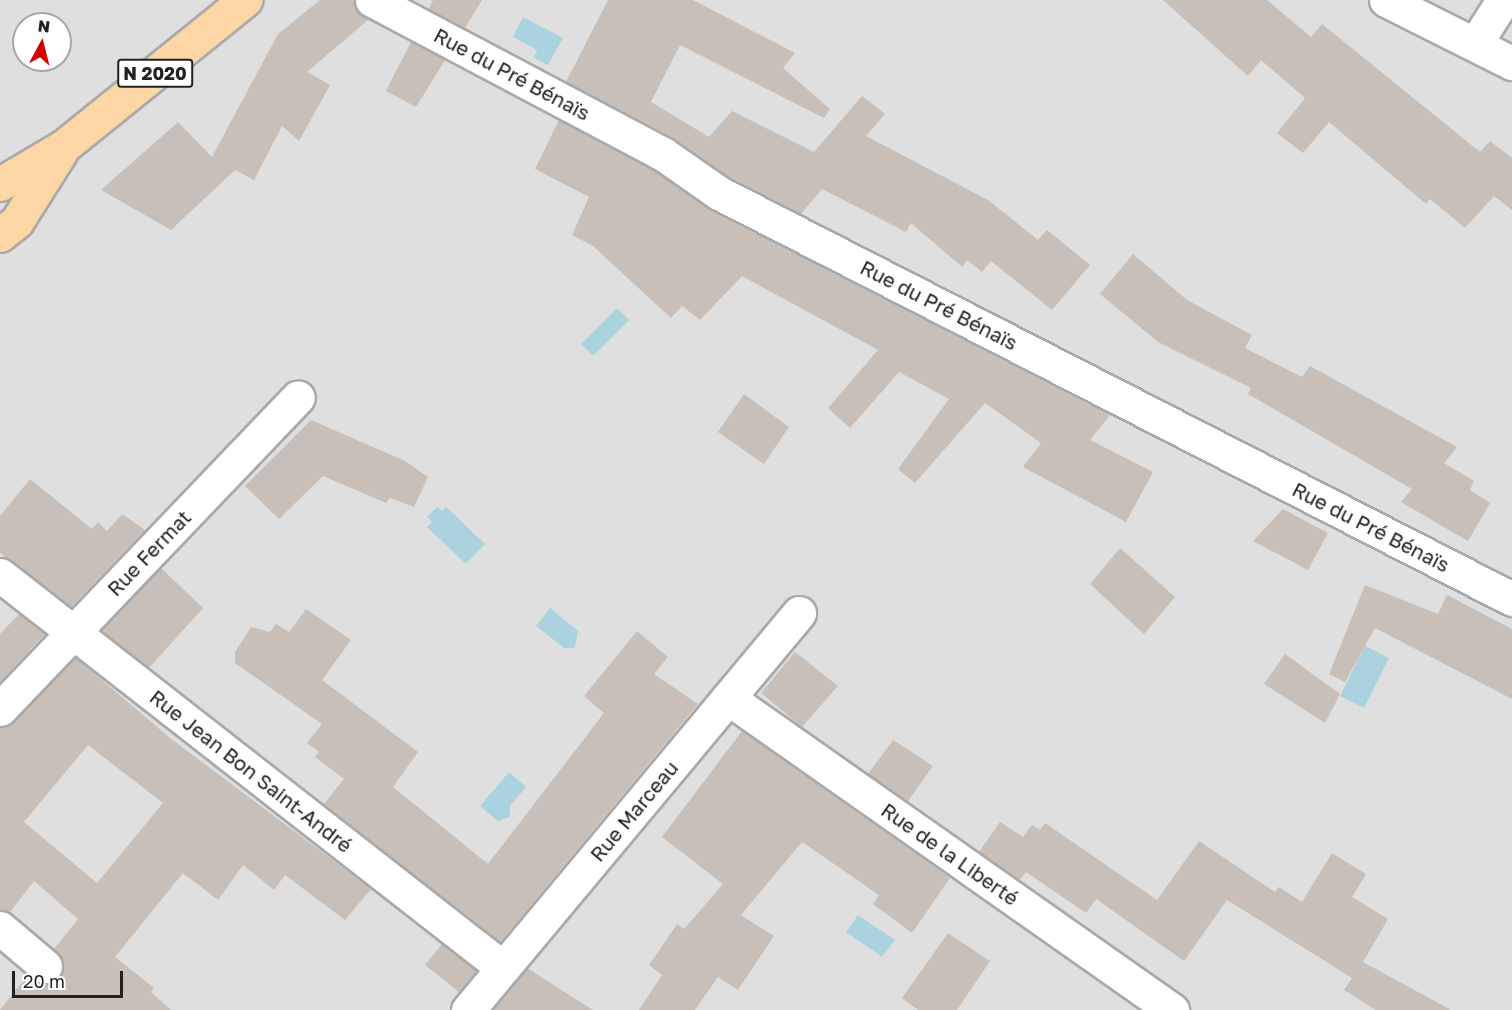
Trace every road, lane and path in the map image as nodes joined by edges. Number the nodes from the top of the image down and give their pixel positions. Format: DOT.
graph roads {
  1 [pos="245,0"];
  2 [pos="372,0"];
  3 [pos="1386,0"];
  4 [pos="1503,0"];
  5 [pos="1475,44"];
  6 [pos="1512,63"];
  7 [pos="64,146"];
  8 [pos="0,184"];
  9 [pos="0,236"];
  10 [pos="298,397"];
  11 [pos="0,574"];
  12 [pos="1512,599"];
  13 [pos="799,613"];
  14 [pos="73,633"];
  15 [pos="728,698"];
  16 [pos="0,710"];
  17 [pos="0,928"];
  18 [pos="45,966"];
  19 [pos="503,968"];
  20 [pos="468,1010"];
  21 [pos="1172,1010"];
  1 -- 7 [label="main road, N 2020"];
  2 -- 12 [label="street, Rue du Pré Bénaïs"];
  3 -- 5 [label="street"];
  4 -- 5 [label="street"];
  5 -- 6 [label="street"];
  7 -- 8 [label="main road"];
  7 -- 9 [label="main road"];
  10 -- 14 [label="street, Rue Fermat"];
  11 -- 14 [label="street, Rue Jean Bon Saint-André"];
  13 -- 15 [label="street, Rue Marceau"];
  14 -- 16 [label="street, Rue Fermat"];
  14 -- 19 [label="street, Rue Jean Bon Saint-André"];
  15 -- 19 [label="street, Rue Marceau"];
  15 -- 21 [label="street, Rue de la Liberté"];
  17 -- 18 [label="street"];
  19 -- 20 [label="street, Rue Marceau"];
}
